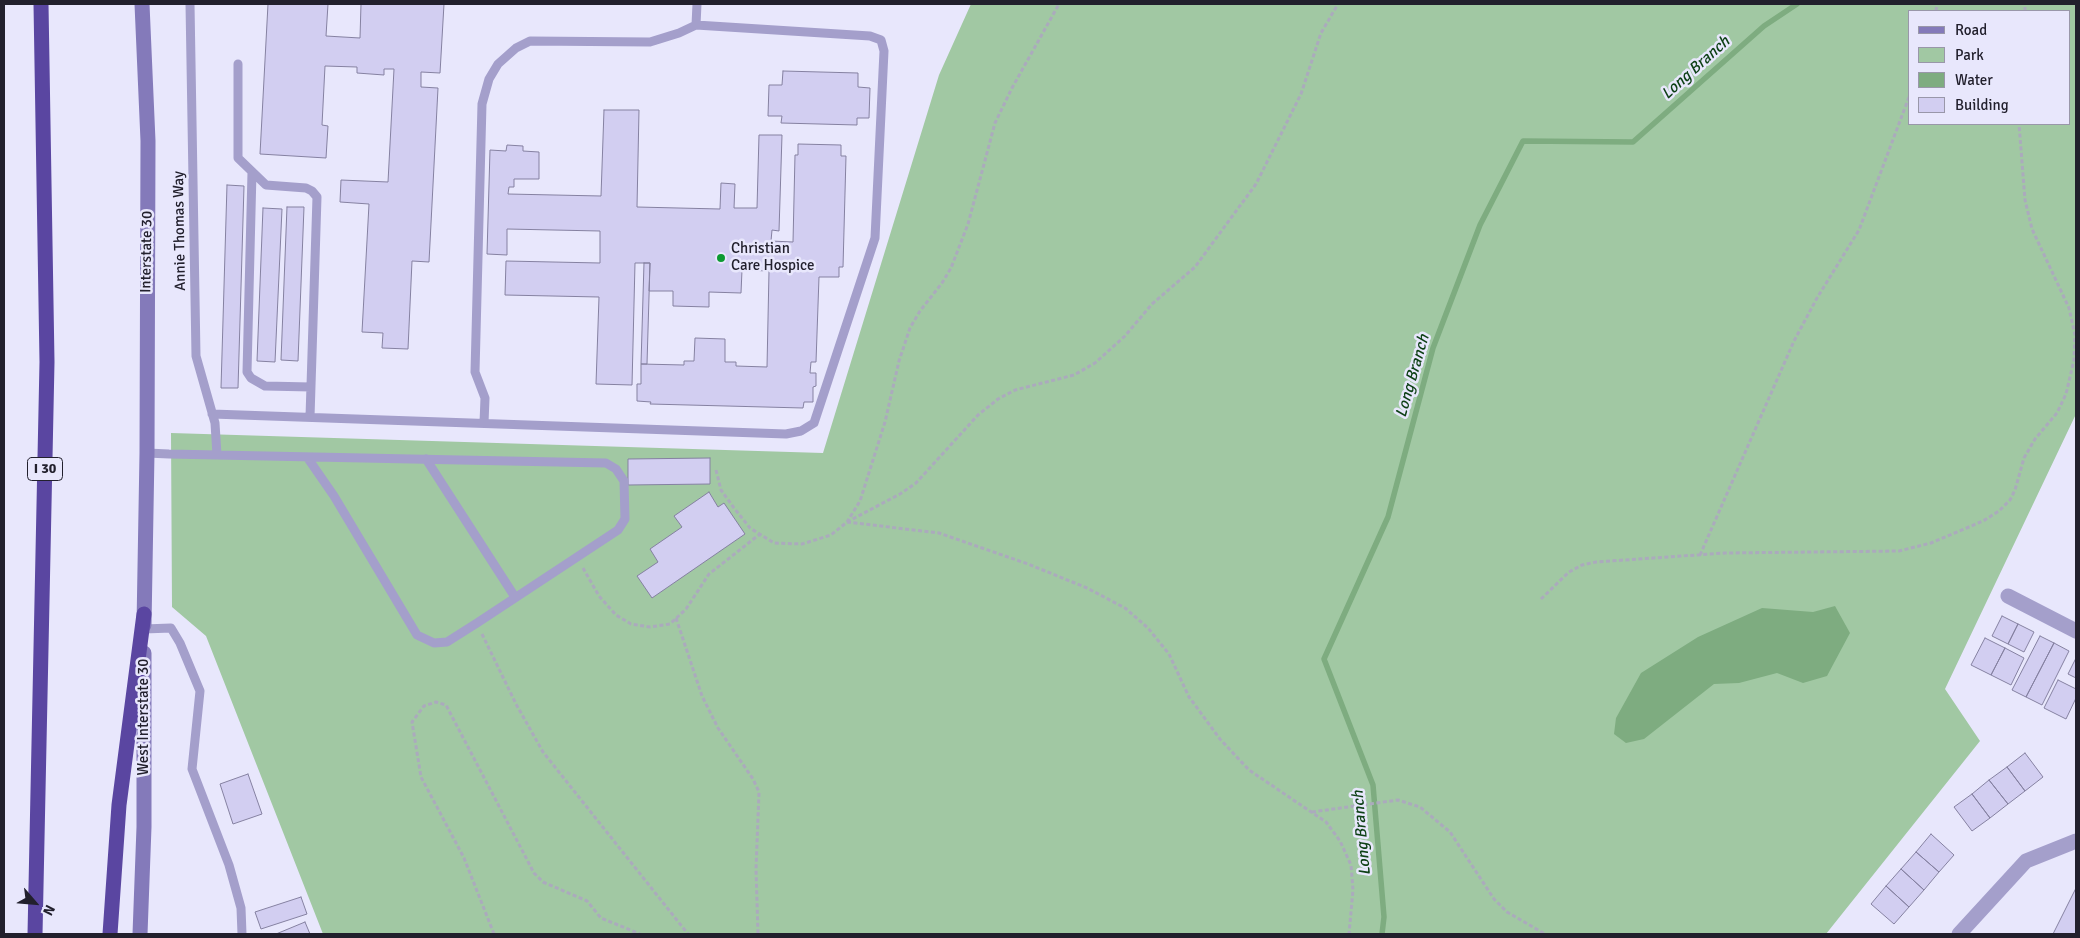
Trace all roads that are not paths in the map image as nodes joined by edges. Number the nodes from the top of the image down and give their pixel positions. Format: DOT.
graph roads {
  1 [pos="41,4"];
  2 [pos="142,4"];
  3 [pos="190,4"];
  4 [pos="697,4"];
  5 [pos="696,25"];
  6 [pos="238,64"];
  7 [pos="252,172"];
  8 [pos="311,387"];
  9 [pos="212,414"];
  10 [pos="310,417"];
  11 [pos="484,423"];
  12 [pos="147,453"];
  13 [pos="217,455"];
  14 [pos="307,457"];
  15 [pos="426,459"];
  16 [pos="146,500"];
  17 [pos="2008,596"];
  18 [pos="515,597"];
  19 [pos="144,621"];
  20 [pos="2076,631"];
  21 [pos="2076,841"];
  22 [pos="35,934"];
  23 [pos="110,934"];
  24 [pos="140,934"];
  25 [pos="242,934"];
  26 [pos="1959,934"];
  1 -- 22 [label="highway, I 30"];
  2 -- 12 [label="main road, Interstate 30"];
  3 -- 9 [label="lane, Annie Thomas Way"];
  4 -- 5 [label="lane"];
  5 -- 11 [label="lane"];
  5 -- 11 [label="lane"];
  6 -- 7 [label="lane"];
  7 -- 8 [label="lane"];
  7 -- 8 [label="lane"];
  8 -- 10 [label="lane"];
  9 -- 10 [label="lane"];
  9 -- 13 [label="lane, Annie Thomas Way"];
  10 -- 11 [label="lane"];
  12 -- 13 [label="lane"];
  12 -- 16 [label="main road, Interstate 30"];
  13 -- 14 [label="lane"];
  14 -- 15 [label="lane"];
  14 -- 18 [label="lane"];
  15 -- 18 [label="lane"];
  15 -- 18 [label="lane"];
  16 -- 19 [label="main road, West Interstate 30"];
  17 -- 20 [label="street"];
  19 -- 23 [label="highway"];
  19 -- 24 [label="main road, West Interstate 30"];
  19 -- 25 [label="lane"];
  21 -- 26 [label="street"];
}
